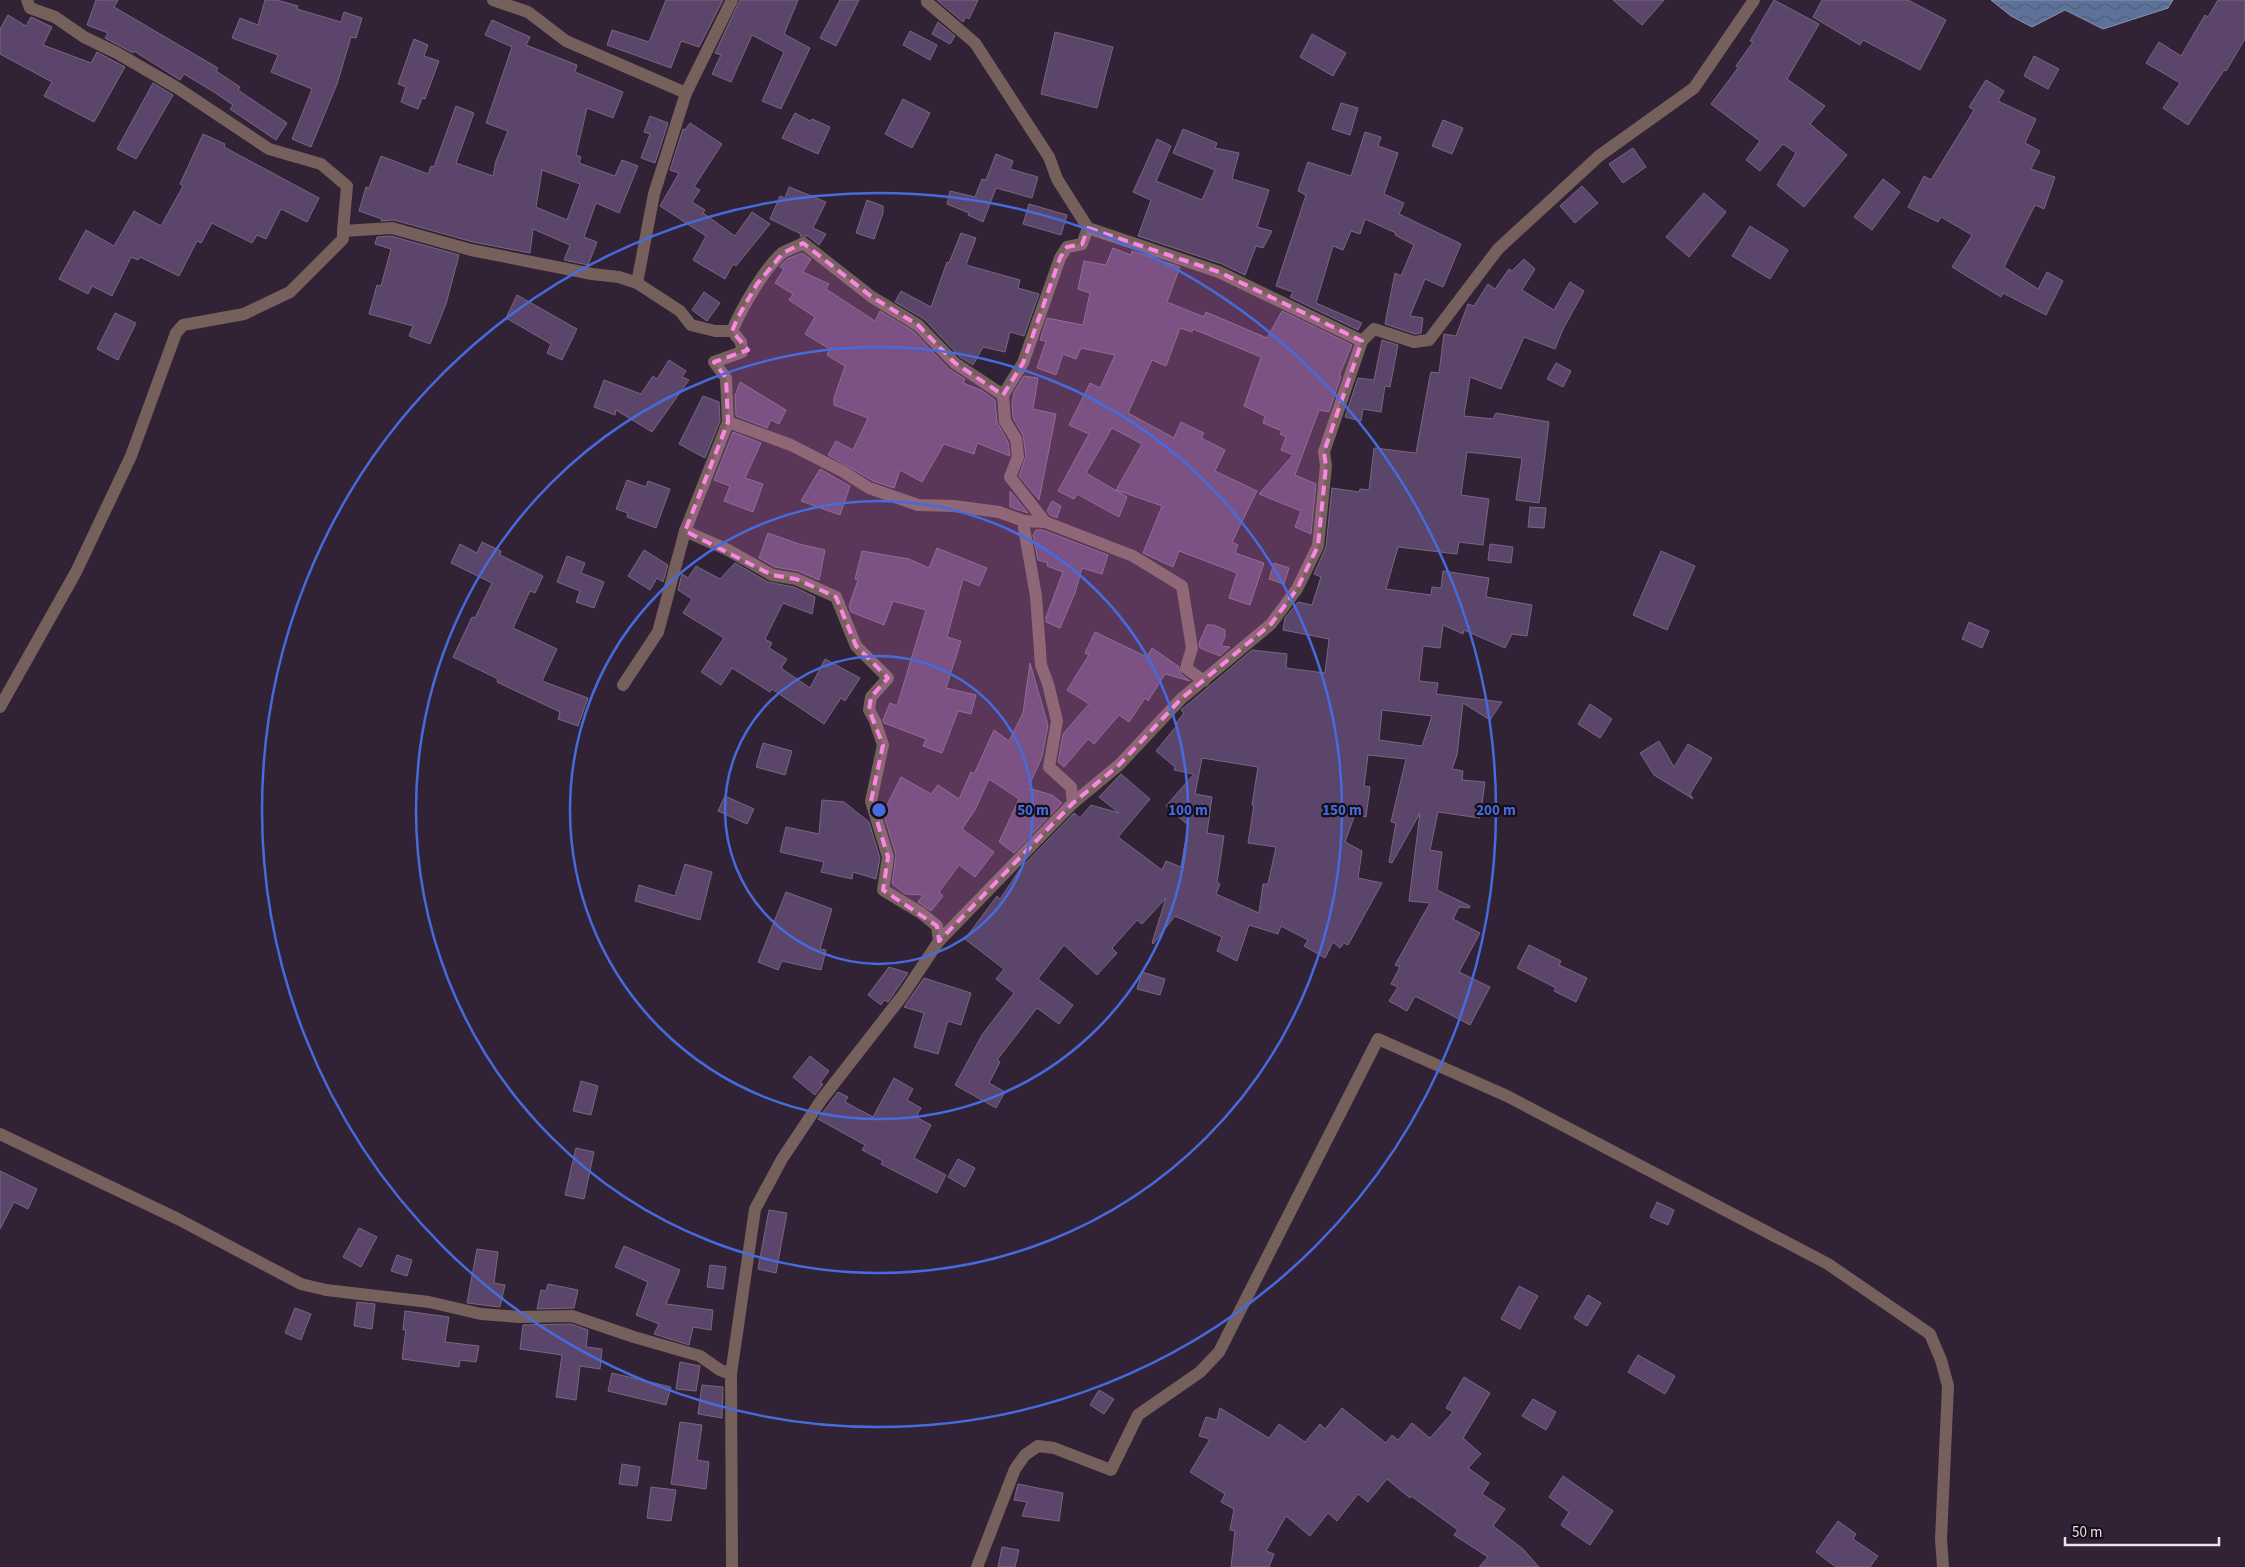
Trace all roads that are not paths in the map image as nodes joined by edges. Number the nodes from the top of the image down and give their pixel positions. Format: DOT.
graph roads {
  1 [pos="27,0"];
  2 [pos="493,0"];
  3 [pos="732,0"];
  4 [pos="927,0"];
  5 [pos="1754,0"];
  6 [pos="686,92"];
  7 [pos="1088,228"];
  8 [pos="344,231"];
  9 [pos="637,283"];
  10 [pos="732,331"];
  11 [pos="1362,341"];
  12 [pos="1003,395"];
  13 [pos="728,422"];
  14 [pos="1024,520"];
  15 [pos="1046,522"];
  16 [pos="686,532"];
  17 [pos="1204,681"];
  18 [pos="623,685"];
  19 [pos="0,707"];
  20 [pos="1073,803"];
  21 [pos="939,941"];
  22 [pos="0,1134"];
  23 [pos="731,1374"];
  24 [pos="732,1567"];
  25 [pos="977,1567"];
  26 [pos="1943,1567"];
  1 -- 8 [label="street"];
  2 -- 6 [label="street"];
  3 -- 6 [label="street"];
  4 -- 7 [label="street"];
  5 -- 11 [label="street"];
  6 -- 9 [label="street"];
  7 -- 11 [label="street"];
  7 -- 12 [label="street"];
  8 -- 9 [label="street"];
  8 -- 19 [label="street"];
  9 -- 10 [label="street"];
  10 -- 12 [label="street"];
  10 -- 13 [label="street"];
  11 -- 17 [label="street"];
  12 -- 15 [label="street"];
  13 -- 14 [label="street"];
  13 -- 16 [label="street"];
  14 -- 15 [label="street"];
  14 -- 20 [label="street"];
  15 -- 17 [label="street"];
  16 -- 18 [label="street"];
  16 -- 21 [label="street"];
  17 -- 20 [label="street"];
  20 -- 21 [label="street"];
  21 -- 23 [label="street"];
  22 -- 23 [label="street"];
  23 -- 24 [label="street"];
  25 -- 26 [label="street"];
}
